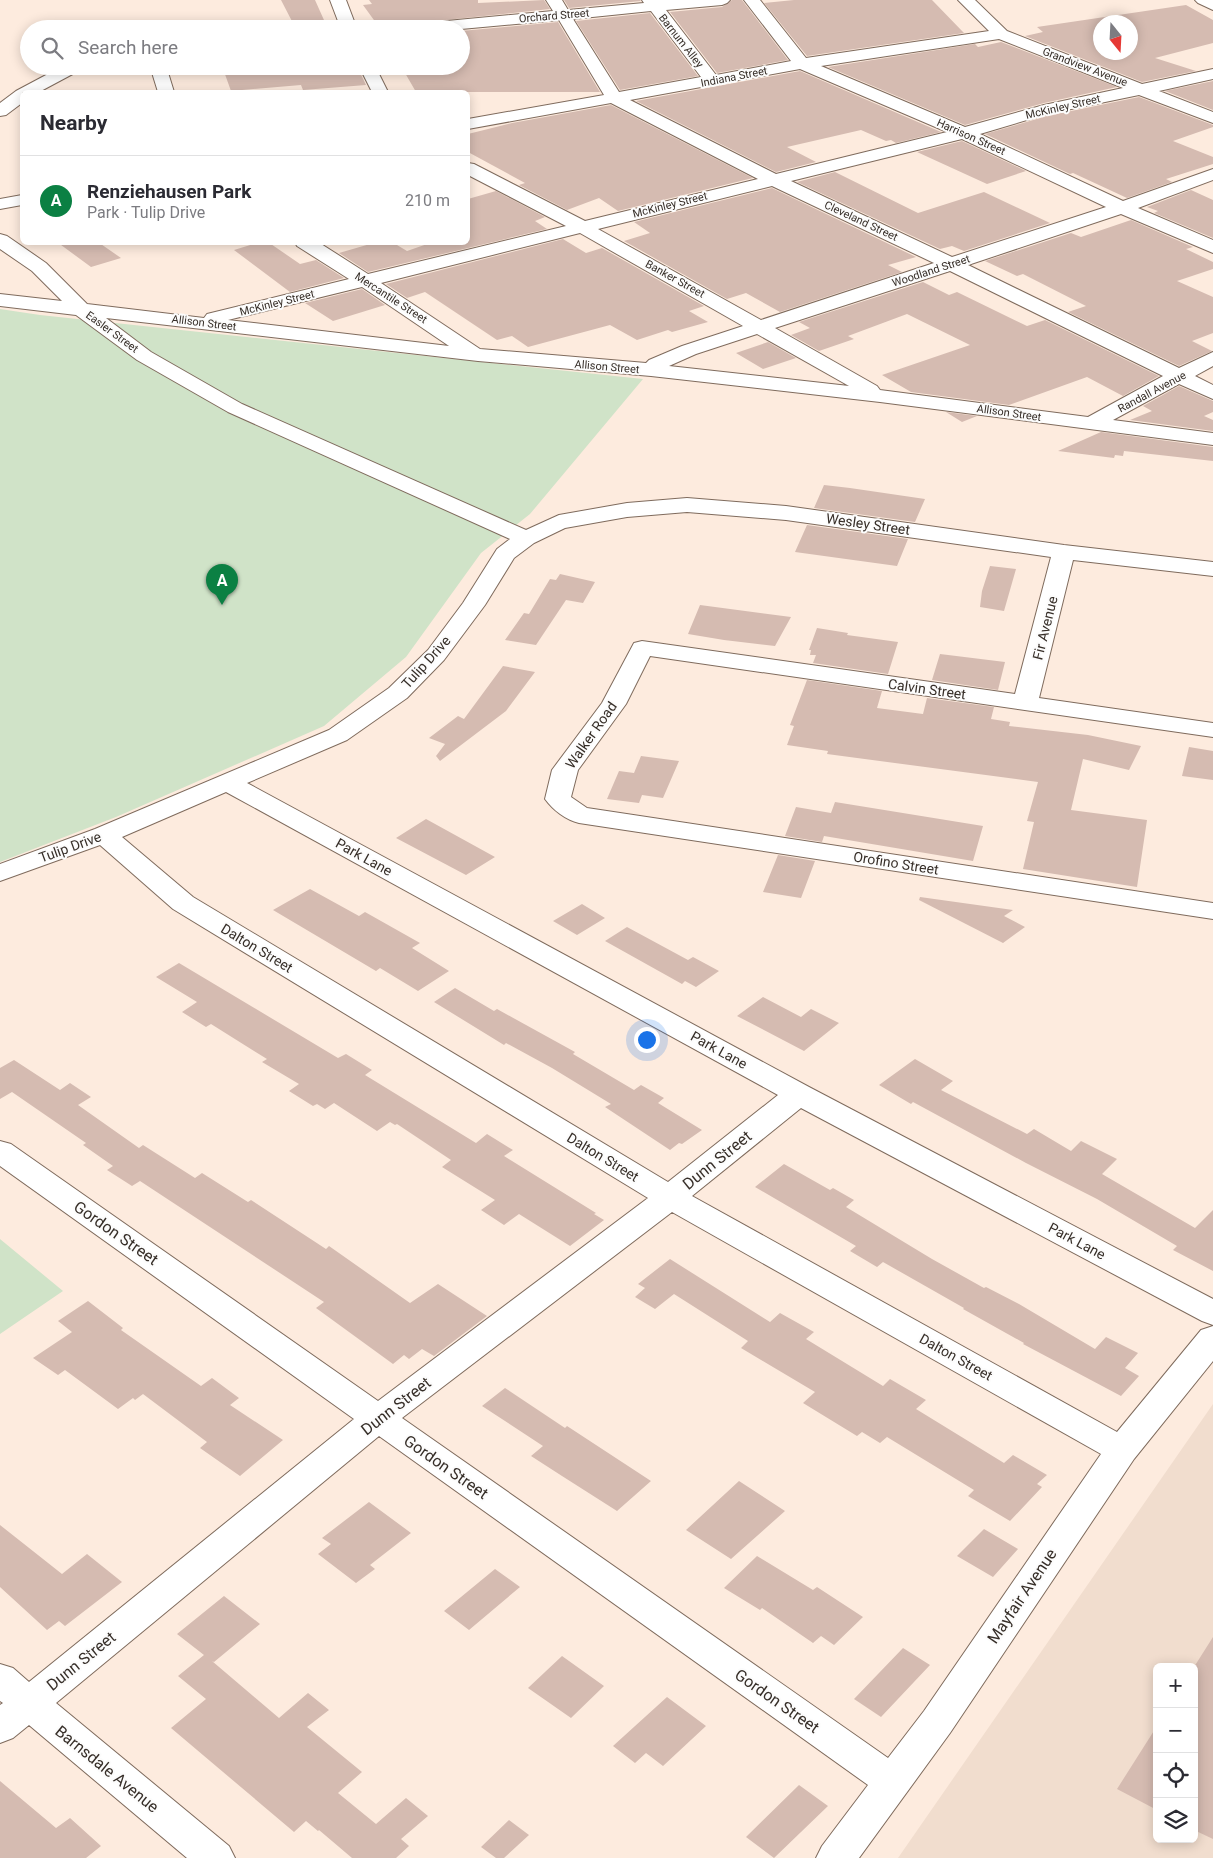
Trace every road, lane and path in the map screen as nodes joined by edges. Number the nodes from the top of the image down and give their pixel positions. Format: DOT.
graph roads {
  1 [pos="338,0"];
  2 [pos="722,0"];
  3 [pos="752,0"];
  4 [pos="966,0"];
  5 [pos="1203,0"];
  6 [pos="652,3"];
  7 [pos="1213,5"];
  8 [pos="559,7"];
  9 [pos="346,20"];
  10 [pos="470,21"];
  11 [pos="1001,34"];
  12 [pos="802,64"];
  13 [pos="1213,74"];
  14 [pos="59,75"];
  15 [pos="161,75"];
  16 [pos="372,75"];
  17 [pos="712,82"];
  18 [pos="1142,89"];
  19 [pos="31,90"];
  20 [pos="165,90"];
  21 [pos="379,90"];
  22 [pos="20,96"];
  23 [pos="615,99"];
  24 [pos="0,111"];
  25 [pos="1213,118"];
  26 [pos="470,124"];
  27 [pos="964,133"];
  28 [pos="470,169"];
  29 [pos="1213,174"];
  30 [pos="772,179"];
  31 [pos="20,200"];
  32 [pos="0,204"];
  33 [pos="1122,208"];
  34 [pos="582,227"];
  35 [pos="0,240"];
  36 [pos="309,245"];
  37 [pos="1213,247"];
  38 [pos="953,264"];
  39 [pos="366,281"];
  40 [pos="0,300"];
  41 [pos="81,310"];
  42 [pos="197,322"];
  43 [pos="759,327"];
  44 [pos="478,356"];
  45 [pos="1213,358"];
  46 [pos="651,370"];
  47 [pos="1180,377"];
  48 [pos="1213,393"];
  49 [pos="880,396"];
  50 [pos="1090,424"];
  51 [pos="1213,439"];
  52 [pos="526,538"];
  53 [pos="1064,552"];
  54 [pos="1213,569"];
  55 [pos="642,648"];
  56 [pos="1025,704"];
  57 [pos="1213,730"];
  58 [pos="228,783"];
  59 [pos="579,815"];
  60 [pos="104,835"];
  61 [pos="0,873"];
  62 [pos="1213,911"];
  63 [pos="799,1094"];
  64 [pos="0,1151"];
  65 [pos="670,1198"];
  66 [pos="1213,1312"];
  67 [pos="1213,1338"];
  68 [pos="377,1419"];
  69 [pos="1122,1450"];
  70 [pos="0,1679"];
  71 [pos="14,1716"];
  72 [pos="893,1782"];
  73 [pos="215,1858"];
  74 [pos="836,1858"];
  1 -- 9 [label="street"];
  2 -- 6 [label="street, Orchard Street"];
  3 -- 12 [label="street, Harrison Street"];
  4 -- 11 [label="street, Grandview Avenue"];
  5 -- 7 [label="street"];
  6 -- 8 [label="street, Orchard Street"];
  6 -- 17 [label="street, Barnum Alley"];
  8 -- 10 [label="street, Orchard Street"];
  8 -- 23 [label="street"];
  11 -- 12 [label="street, Indiana Street"];
  11 -- 18 [label="street, Grandview Avenue"];
  12 -- 17 [label="street, Indiana Street"];
  12 -- 27 [label="street, Harrison Street"];
  13 -- 18 [label="street, McKinley Street"];
  14 -- 19 [label="street"];
  15 -- 20 [label="street"];
  16 -- 21 [label="street"];
  17 -- 23 [label="street, Indiana Street"];
  18 -- 25 [label="street, Grandview Avenue"];
  18 -- 27 [label="street, McKinley Street"];
  22 -- 24 [label="street"];
  23 -- 26 [label="street, Indiana Street"];
  23 -- 30 [label="street, Cleveland Street"];
  27 -- 30 [label="street, McKinley Street"];
  27 -- 33 [label="street, Harrison Street"];
  28 -- 34 [label="street, Banker Street"];
  29 -- 33 [label="street, Woodland Street"];
  30 -- 34 [label="street, McKinley Street"];
  30 -- 38 [label="street, Cleveland Street"];
  31 -- 32 [label="street"];
  33 -- 37 [label="street, Harrison Street"];
  33 -- 38 [label="street, Woodland Street"];
  34 -- 39 [label="street, McKinley Street"];
  34 -- 43 [label="street, Banker Street"];
  35 -- 41 [label="street, Easler Street"];
  36 -- 39 [label="street, Mercantile Street"];
  38 -- 43 [label="street, Woodland Street"];
  38 -- 47 [label="street, Cleveland Street"];
  39 -- 42 [label="street, McKinley Street"];
  39 -- 44 [label="street, Mercantile Street"];
  40 -- 41 [label="street, Allison Street"];
  41 -- 42 [label="street, Allison Street"];
  41 -- 52 [label="street, Easler Street"];
  42 -- 44 [label="street, Allison Street"];
  43 -- 46 [label="street, Woodland Street"];
  43 -- 49 [label="street, Banker Street"];
  44 -- 46 [label="street, Allison Street"];
  45 -- 47 [label="street, Randall Avenue"];
  46 -- 49 [label="street, Allison Street"];
  47 -- 48 [label="street, Cleveland Street"];
  47 -- 50 [label="street, Randall Avenue"];
  49 -- 50 [label="street, Allison Street"];
  50 -- 51 [label="street, Allison Street"];
  52 -- 53 [label="street, Wesley Street"];
  52 -- 58 [label="street, Tulip Drive"];
  53 -- 54 [label="street, Wesley Street"];
  53 -- 56 [label="street, Fir Avenue"];
  55 -- 56 [label="street, Calvin Street"];
  55 -- 59 [label="street, Walker Road"];
  56 -- 57 [label="street, Calvin Street"];
  58 -- 60 [label="street, Tulip Drive"];
  58 -- 63 [label="street, Park Lane"];
  59 -- 62 [label="street, Orofino Street"];
  60 -- 61 [label="street, Tulip Drive"];
  60 -- 65 [label="street, Dalton Street"];
  63 -- 65 [label="street, Dunn Street"];
  63 -- 66 [label="street, Park Lane"];
  64 -- 68 [label="street, Gordon Street"];
  65 -- 68 [label="street, Dunn Street"];
  65 -- 69 [label="street, Dalton Street"];
  67 -- 69 [label="street, Mayfair Avenue"];
  68 -- 71 [label="street, Dunn Street"];
  68 -- 72 [label="street, Gordon Street"];
  69 -- 72 [label="street, Mayfair Avenue"];
  70 -- 71 [label="street, Barnsdale Avenue"];
  71 -- 73 [label="street, Barnsdale Avenue"];
  72 -- 74 [label="street, Mayfair Avenue"];
}
